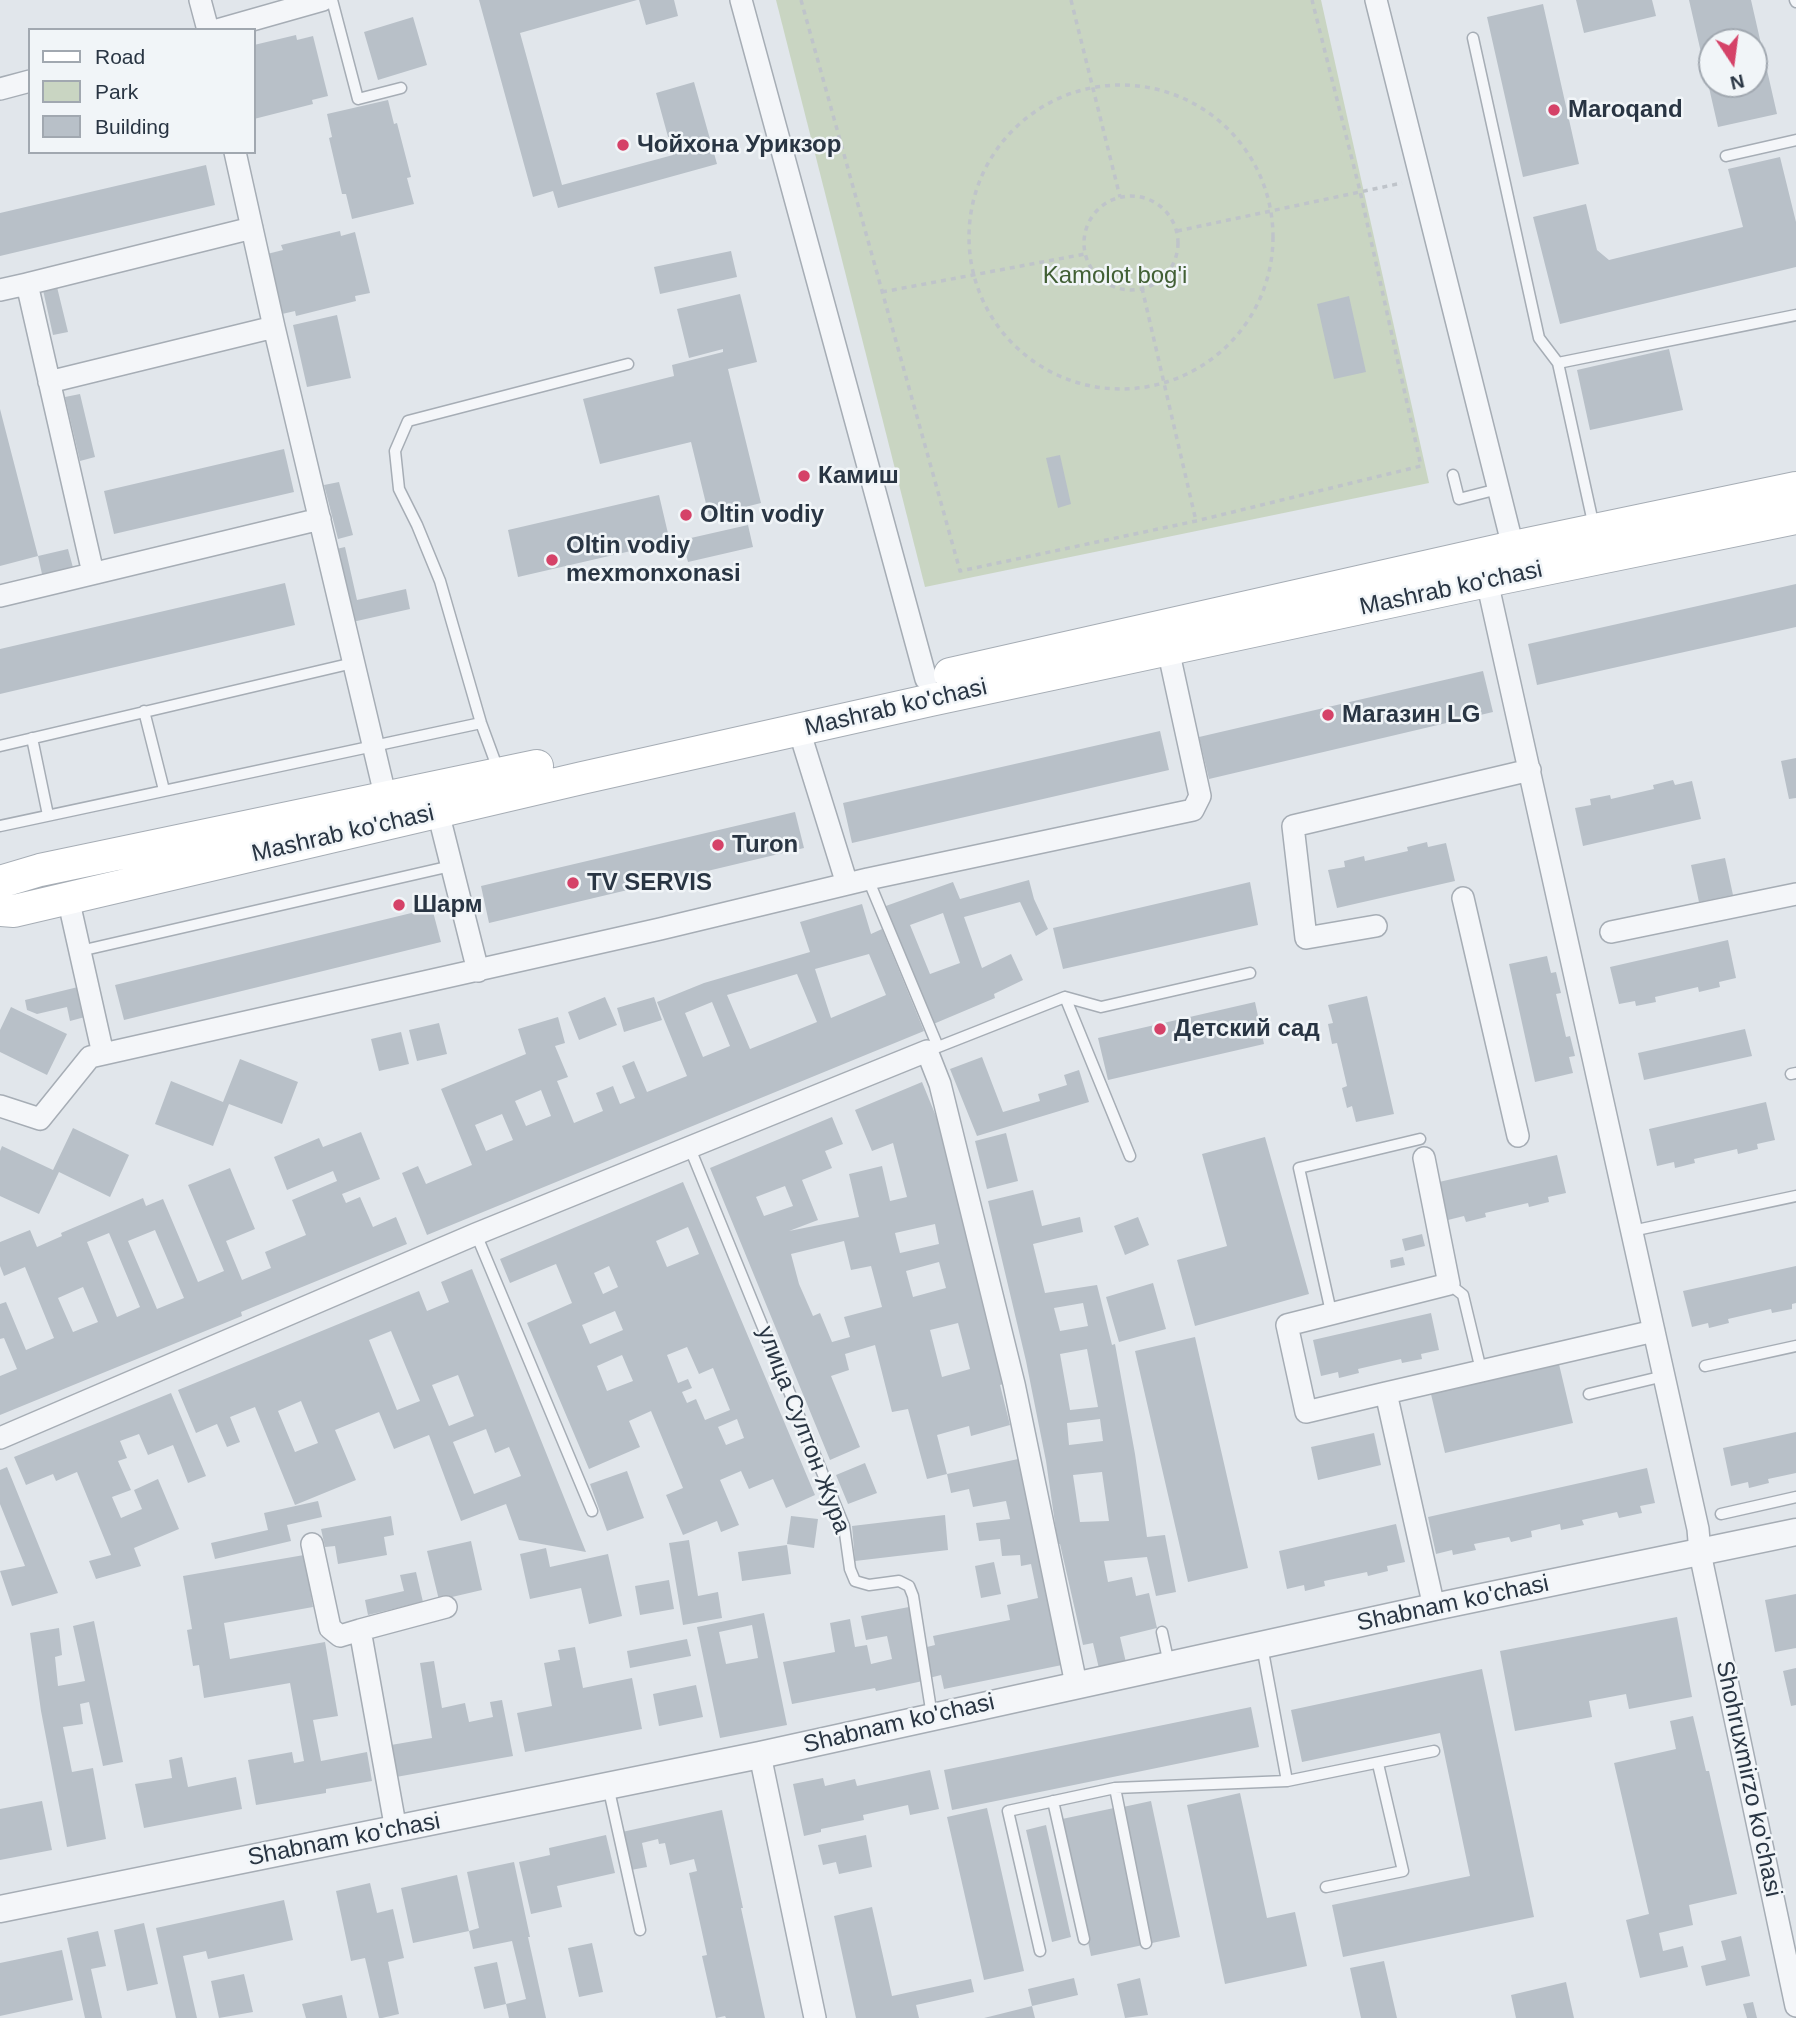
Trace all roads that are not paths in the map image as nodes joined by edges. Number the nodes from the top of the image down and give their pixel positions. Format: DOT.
graph roads {
  1 [pos="201,0"];
  2 [pos="323,0"];
  3 [pos="332,0"];
  4 [pos="741,0"];
  5 [pos="1376,0"];
  6 [pos="208,28"];
  7 [pos="224,28"];
  8 [pos="1473,38"];
  9 [pos="28,82"];
  10 [pos="401,88"];
  11 [pos="0,89"];
  12 [pos="1796,140"];
  13 [pos="235,154"];
  14 [pos="1726,156"];
  15 [pos="252,228"];
  16 [pos="27,284"];
  17 [pos="0,290"];
  18 [pos="1796,315"];
  19 [pos="274,327"];
  20 [pos="1558,363"];
  21 [pos="628,364"];
  22 [pos="49,382"];
  23 [pos="1453,475"];
  24 [pos="1796,488"];
  25 [pos="1499,489"];
  26 [pos="1796,518"];
  27 [pos="320,519"];
  28 [pos="1595,530"];
  29 [pos="1513,547"];
  30 [pos="93,573"];
  31 [pos="1487,581"];
  32 [pos="0,596"];
  33 [pos="1168,649"];
  34 [pos="353,663"];
  35 [pos="926,679"];
  36 [pos="144,711"];
  37 [pos="481,723"];
  38 [pos="799,730"];
  39 [pos="32,738"];
  40 [pos="0,746"];
  41 [pos="375,746"];
  42 [pos="580,768"];
  43 [pos="1530,770"];
  44 [pos="500,775"];
  45 [pos="163,790"];
  46 [pos="386,799"];
  47 [pos="438,812"];
  48 [pos="48,815"];
  49 [pos="0,826"];
  50 [pos="451,866"];
  51 [pos="868,879"];
  52 [pos="0,882"];
  53 [pos="847,884"];
  54 [pos="1796,894"];
  55 [pos="68,898"];
  56 [pos="1463,898"];
  57 [pos="0,910"];
  58 [pos="1376,926"];
  59 [pos="1611,932"];
  60 [pos="80,951"];
  61 [pos="478,971"];
  62 [pos="1250,973"];
  63 [pos="1065,997"];
  64 [pos="932,1049"];
  65 [pos="103,1054"];
  66 [pos="0,1106"];
  67 [pos="1518,1136"];
  68 [pos="689,1146"];
  69 [pos="1422,1148"];
  70 [pos="1130,1156"];
  71 [pos="1796,1196"];
  72 [pos="1632,1231"];
  73 [pos="476,1234"];
  74 [pos="1450,1284"];
  75 [pos="1331,1312"];
  76 [pos="1654,1331"];
  77 [pos="1796,1346"];
  78 [pos="1704,1366"];
  79 [pos="1480,1370"];
  80 [pos="1664,1376"];
  81 [pos="1386,1393"];
  82 [pos="1589,1394"];
  83 [pos="0,1438"];
  84 [pos="1796,1497"];
  85 [pos="592,1510"];
  86 [pos="1721,1514"];
  87 [pos="1796,1532"];
  88 [pos="312,1544"];
  89 [pos="1700,1553"];
  90 [pos="446,1607"];
  91 [pos="1434,1607"];
  92 [pos="360,1630"];
  93 [pos="1162,1632"];
  94 [pos="1261,1645"];
  95 [pos="1169,1664"];
  96 [pos="1076,1684"];
  97 [pos="932,1716"];
  98 [pos="1434,1751"];
  99 [pos="760,1755"];
  100 [pos="1378,1764"];
  101 [pos="1287,1781"];
  102 [pos="608,1786"];
  103 [pos="1115,1788"];
  104 [pos="1053,1801"];
  105 [pos="396,1830"];
  106 [pos="1326,1887"];
  107 [pos="0,1909"];
  108 [pos="640,1930"];
  109 [pos="1084,1939"];
  110 [pos="1146,1943"];
  111 [pos="1040,1951"];
  112 [pos="1796,2006"];
  113 [pos="815,2018"];
  1 -- 6 [label="street"];
  2 -- 7 [label="street"];
  3 -- 10 [label="lane"];
  4 -- 35 [label="street"];
  5 -- 25 [label="street, Mashrab ko'chasi"];
  8 -- 20 [label="lane"];
  9 -- 11 [label="street"];
  12 -- 14 [label="lane"];
  13 -- 15 [label="street"];
  15 -- 16 [label="street"];
  15 -- 19 [label="street"];
  16 -- 17 [label="street"];
  16 -- 22 [label="street"];
  18 -- 20 [label="lane"];
  19 -- 22 [label="street"];
  19 -- 27 [label="street"];
  20 -- 28 [label="lane"];
  21 -- 37 [label="lane"];
  22 -- 30 [label="street"];
  23 -- 25 [label="lane"];
  24 -- 28 [label="main road, Mashrab ko'chasi"];
  25 -- 29 [label="street, Mashrab ko'chasi"];
  26 -- 31 [label="main road, Mashrab ko'chasi"];
  27 -- 30 [label="street"];
  27 -- 34 [label="street"];
  28 -- 29 [label="main road, Mashrab ko'chasi"];
  29 -- 35 [label="main road, Mashrab ko'chasi"];
  30 -- 32 [label="street"];
  31 -- 33 [label="main road, Mashrab ko'chasi"];
  31 -- 43 [label="street, Shohruxmirzo ko'chasi"];
  33 -- 38 [label="main road, Mashrab ko'chasi"];
  33 -- 51 [label="street"];
  34 -- 36 [label="lane"];
  34 -- 41 [label="street"];
  35 -- 42 [label="main road, Mashrab ko'chasi"];
  36 -- 39 [label="lane"];
  36 -- 45 [label="lane"];
  37 -- 41 [label="lane"];
  37 -- 44 [label="lane"];
  38 -- 42 [label="main road, Mashrab ko'chasi"];
  38 -- 53 [label="street"];
  39 -- 40 [label="lane"];
  39 -- 48 [label="lane"];
  41 -- 45 [label="lane"];
  41 -- 46 [label="street"];
  42 -- 44 [label="main road, Mashrab ko'chasi"];
  42 -- 47 [label="main road, Mashrab ko'chasi"];
  43 -- 58 [label="street"];
  43 -- 72 [label="street, Shohruxmirzo ko'chasi"];
  44 -- 46 [label="main road, Mashrab ko'chasi"];
  45 -- 48 [label="lane"];
  46 -- 52 [label="main road, Mashrab ko'chasi"];
  47 -- 50 [label="street"];
  47 -- 55 [label="main road, Mashrab ko'chasi"];
  48 -- 49 [label="lane"];
  50 -- 60 [label="lane"];
  50 -- 61 [label="street"];
  51 -- 53 [label="street"];
  51 -- 64 [label="lane"];
  53 -- 61 [label="street"];
  54 -- 59 [label="street"];
  55 -- 57 [label="main road, Mashrab ko'chasi"];
  55 -- 60 [label="street"];
  56 -- 67 [label="street"];
  60 -- 65 [label="street"];
  61 -- 65 [label="street"];
  62 -- 63 [label="lane"];
  63 -- 64 [label="lane"];
  63 -- 70 [label="lane"];
  64 -- 68 [label="street"];
  64 -- 96 [label="street"];
  65 -- 66 [label="street"];
  68 -- 73 [label="street"];
  68 -- 97 [label="lane, улица Султон Жура"];
  69 -- 74 [label="street"];
  69 -- 75 [label="lane"];
  71 -- 72 [label="lane"];
  72 -- 76 [label="street, Shohruxmirzo ko'chasi"];
  73 -- 83 [label="street"];
  73 -- 85 [label="lane"];
  74 -- 75 [label="street"];
  74 -- 79 [label="lane"];
  75 -- 81 [label="street"];
  76 -- 79 [label="street"];
  76 -- 80 [label="street, Shohruxmirzo ko'chasi"];
  77 -- 78 [label="lane"];
  79 -- 81 [label="street"];
  80 -- 82 [label="lane"];
  80 -- 89 [label="street, Shohruxmirzo ko'chasi"];
  81 -- 91 [label="street"];
  84 -- 86 [label="lane"];
  87 -- 89 [label="street, Shabnam ko'chasi"];
  88 -- 92 [label="street"];
  89 -- 91 [label="street, Shabnam ko'chasi"];
  89 -- 112 [label="street, Shohruxmirzo ko'chasi"];
  90 -- 92 [label="street"];
  91 -- 94 [label="street, Shabnam ko'chasi"];
  92 -- 105 [label="street"];
  93 -- 95 [label="lane"];
  94 -- 95 [label="street, Shabnam ko'chasi"];
  94 -- 101 [label="lane"];
  95 -- 96 [label="street, Shabnam ko'chasi"];
  96 -- 97 [label="street, Shabnam ko'chasi"];
  97 -- 99 [label="street, Shabnam ko'chasi"];
  98 -- 100 [label="lane"];
  99 -- 102 [label="street, Shabnam ko'chasi"];
  99 -- 113 [label="street"];
  100 -- 101 [label="lane"];
  100 -- 106 [label="lane"];
  101 -- 103 [label="lane"];
  102 -- 105 [label="street, Shabnam ko'chasi"];
  102 -- 108 [label="lane"];
  103 -- 104 [label="lane"];
  103 -- 110 [label="lane"];
  104 -- 109 [label="lane"];
  104 -- 111 [label="lane"];
  105 -- 107 [label="street, Shabnam ko'chasi"];
}
